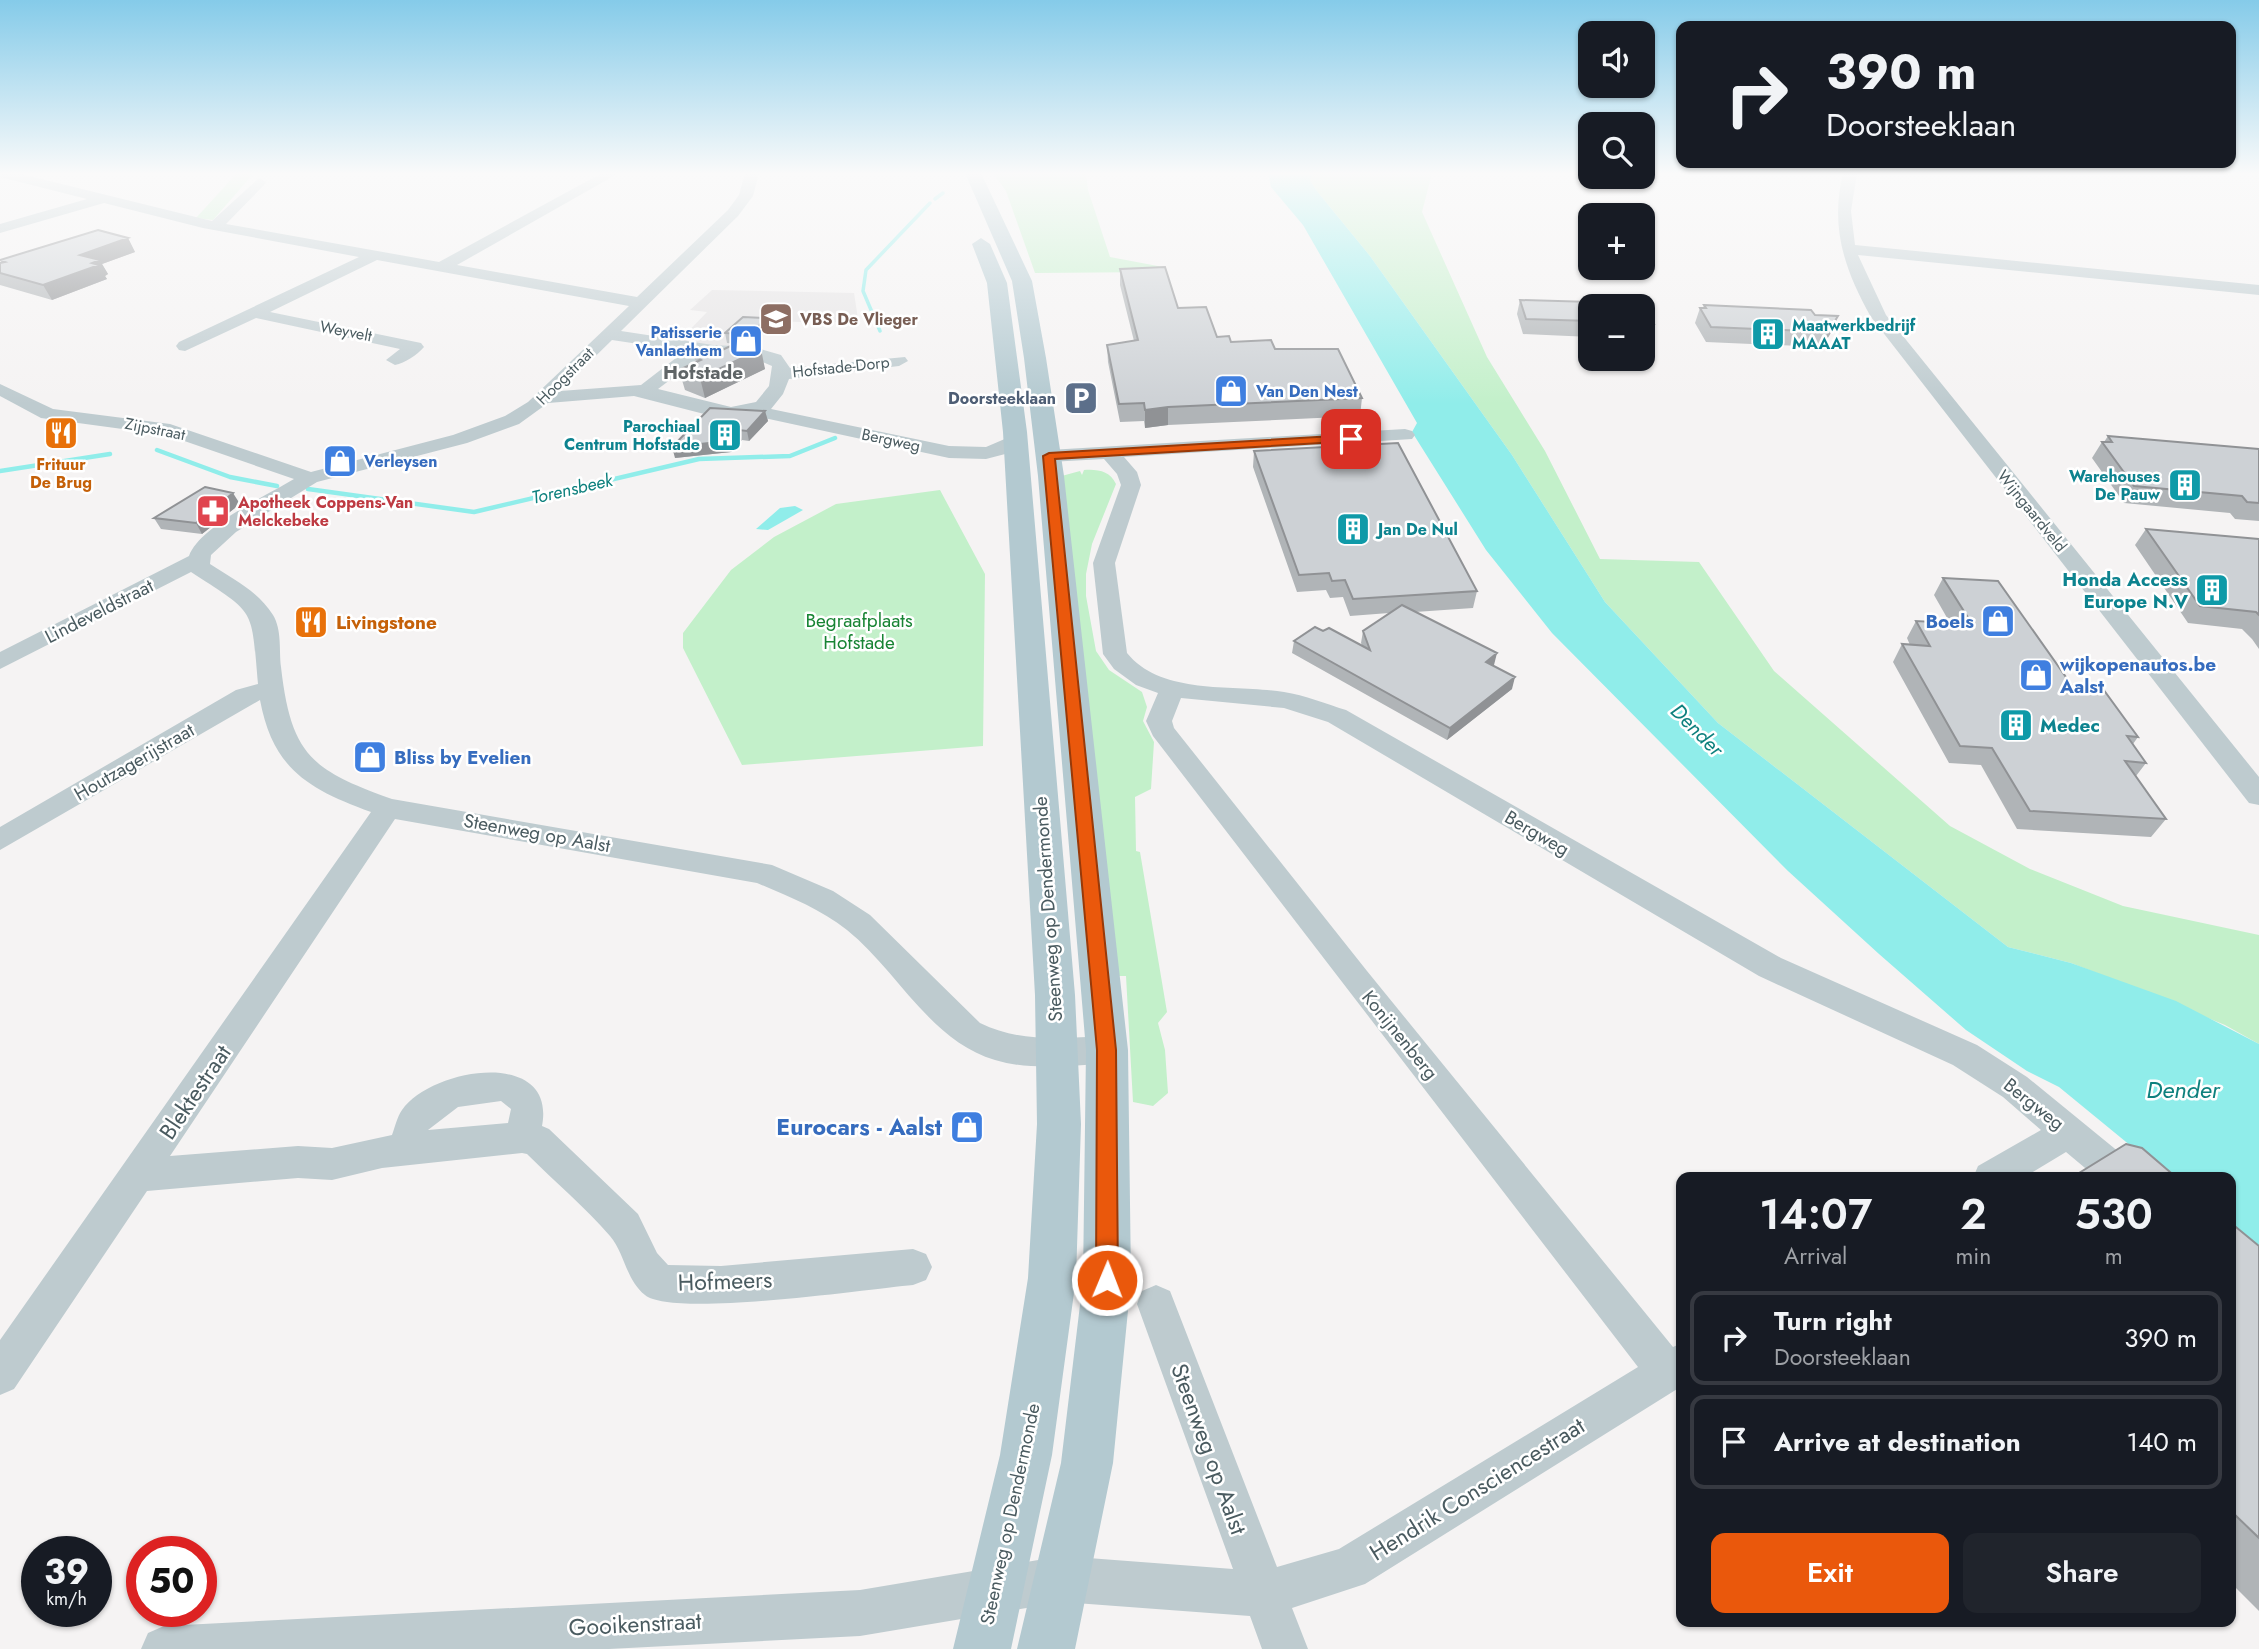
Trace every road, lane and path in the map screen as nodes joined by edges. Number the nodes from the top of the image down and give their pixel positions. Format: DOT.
graph roads {
  1 [pos="341,250"];
  2 [pos="473,250"];
  3 [pos="695,250"];
  4 [pos="983,250"];
  5 [pos="1008,250"];
  6 [pos="1848,250"];
  7 [pos="1866,250"];
  8 [pos="373,256"];
  9 [pos="440,268"];
  10 [pos="2259,290"];
  11 [pos="641,303"];
  12 [pos="253,313"];
  13 [pos="606,334"];
  14 [pos="185,346"];
  15 [pos="712,350"];
  16 [pos="396,360"];
  17 [pos="900,361"];
  18 [pos="782,374"];
  19 [pos="0,389"];
  20 [pos="645,391"];
  21 [pos="546,398"];
  22 [pos="762,412"];
  23 [pos="1405,435"];
  24 [pos="1015,437"];
  25 [pos="1110,454"];
  26 [pos="1049,456"];
  27 [pos="1017,477"];
  28 [pos="310,478"];
  29 [pos="197,560"];
  30 [pos="0,662"];
  31 [pos="270,689"];
  32 [pos="1172,689"];
  33 [pos="2259,796"];
  34 [pos="388,808"];
  35 [pos="0,840"];
  36 [pos="1107,1050"];
  37 [pos="1058,1053"];
  38 [pos="2069,1132"];
  39 [pos="522,1137"];
  40 [pos="404,1149"];
  41 [pos="2001,1172"];
  42 [pos="2116,1172"];
  43 [pos="139,1175"];
  44 [pos="913,1267"];
  45 [pos="1156,1304"];
  46 [pos="1675,1367"];
  47 [pos="0,1375"];
  48 [pos="1062,1579"];
  49 [pos="995,1592"];
  50 [pos="1263,1594"];
  51 [pos="164,1649"];
  52 [pos="982,1649"];
  53 [pos="1046,1649"];
  54 [pos="1285,1649"];
  1 -- 8 [label="street"];
  2 -- 9 [label="street"];
  3 -- 11 [label="street, Hoogstraat"];
  4 -- 24 [label="main road, Steenweg op Dendermonde"];
  5 -- 26 [label="main road"];
  6 -- 33 [label="street, Wijngaardveld"];
  7 -- 10 [label="street"];
  8 -- 9 [label="street"];
  8 -- 12 [label="street"];
  9 -- 11 [label="street"];
  11 -- 13 [label="street, Hoogstraat"];
  12 -- 14 [label="street"];
  12 -- 16 [label="street, Weyvelt"];
  13 -- 15 [label="street, Hofstade-Dorp"];
  13 -- 21 [label="street, Hoogstraat"];
  15 -- 18 [label="street, Hofstade-Dorp"];
  15 -- 20 [label="street, Hofstade-Dorp"];
  17 -- 18 [label="street, Hofstade-Dorp"];
  18 -- 22 [label="street, Hofstade-Dorp"];
  19 -- 28 [label="street, Zijpstraat"];
  20 -- 21 [label="street"];
  20 -- 22 [label="street"];
  21 -- 28 [label="street, Hoogstraat"];
  22 -- 24 [label="street, Bergweg"];
  23 -- 25 [label="street"];
  24 -- 26 [label="main road"];
  24 -- 27 [label="main road, Steenweg op Dendermonde"];
  25 -- 26 [label="street"];
  25 -- 32 [label="street, Bergweg"];
  26 -- 27 [label="main road"];
  26 -- 36 [label="main road"];
  27 -- 37 [label="main road, Steenweg op Dendermonde"];
  28 -- 29 [label="street"];
  29 -- 30 [label="street, Lindeveldstraat"];
  29 -- 31 [label="street, Steenweg op Aalst"];
  31 -- 34 [label="street, Steenweg op Aalst"];
  31 -- 35 [label="street, Houtzagerijstraat"];
  32 -- 38 [label="street, Bergweg"];
  32 -- 46 [label="street, Konijnenberg"];
  34 -- 37 [label="street, Steenweg op Aalst"];
  34 -- 43 [label="street, Blektestraat"];
  36 -- 37 [label="street, Steenweg op Aalst"];
  36 -- 48 [label="main road"];
  37 -- 49 [label="main road, Steenweg op Dendermonde"];
  38 -- 41 [label="street"];
  38 -- 42 [label="street, Bergweg"];
  39 -- 40 [label="street"];
  39 -- 40 [label="street"];
  39 -- 44 [label="street, Hofmeers"];
  40 -- 43 [label="street"];
  43 -- 47 [label="street, Blektestraat"];
  45 -- 50 [label="street, Steenweg op Aalst"];
  46 -- 50 [label="street, Hendrik Consciencestraat"];
  48 -- 49 [label="street, Gooikenstraat"];
  48 -- 50 [label="street"];
  48 -- 53 [label="main road"];
  49 -- 51 [label="street, Gooikenstraat"];
  49 -- 52 [label="main road, Steenweg op Dendermonde"];
  50 -- 54 [label="street, Steenweg op Aalst"];
}
